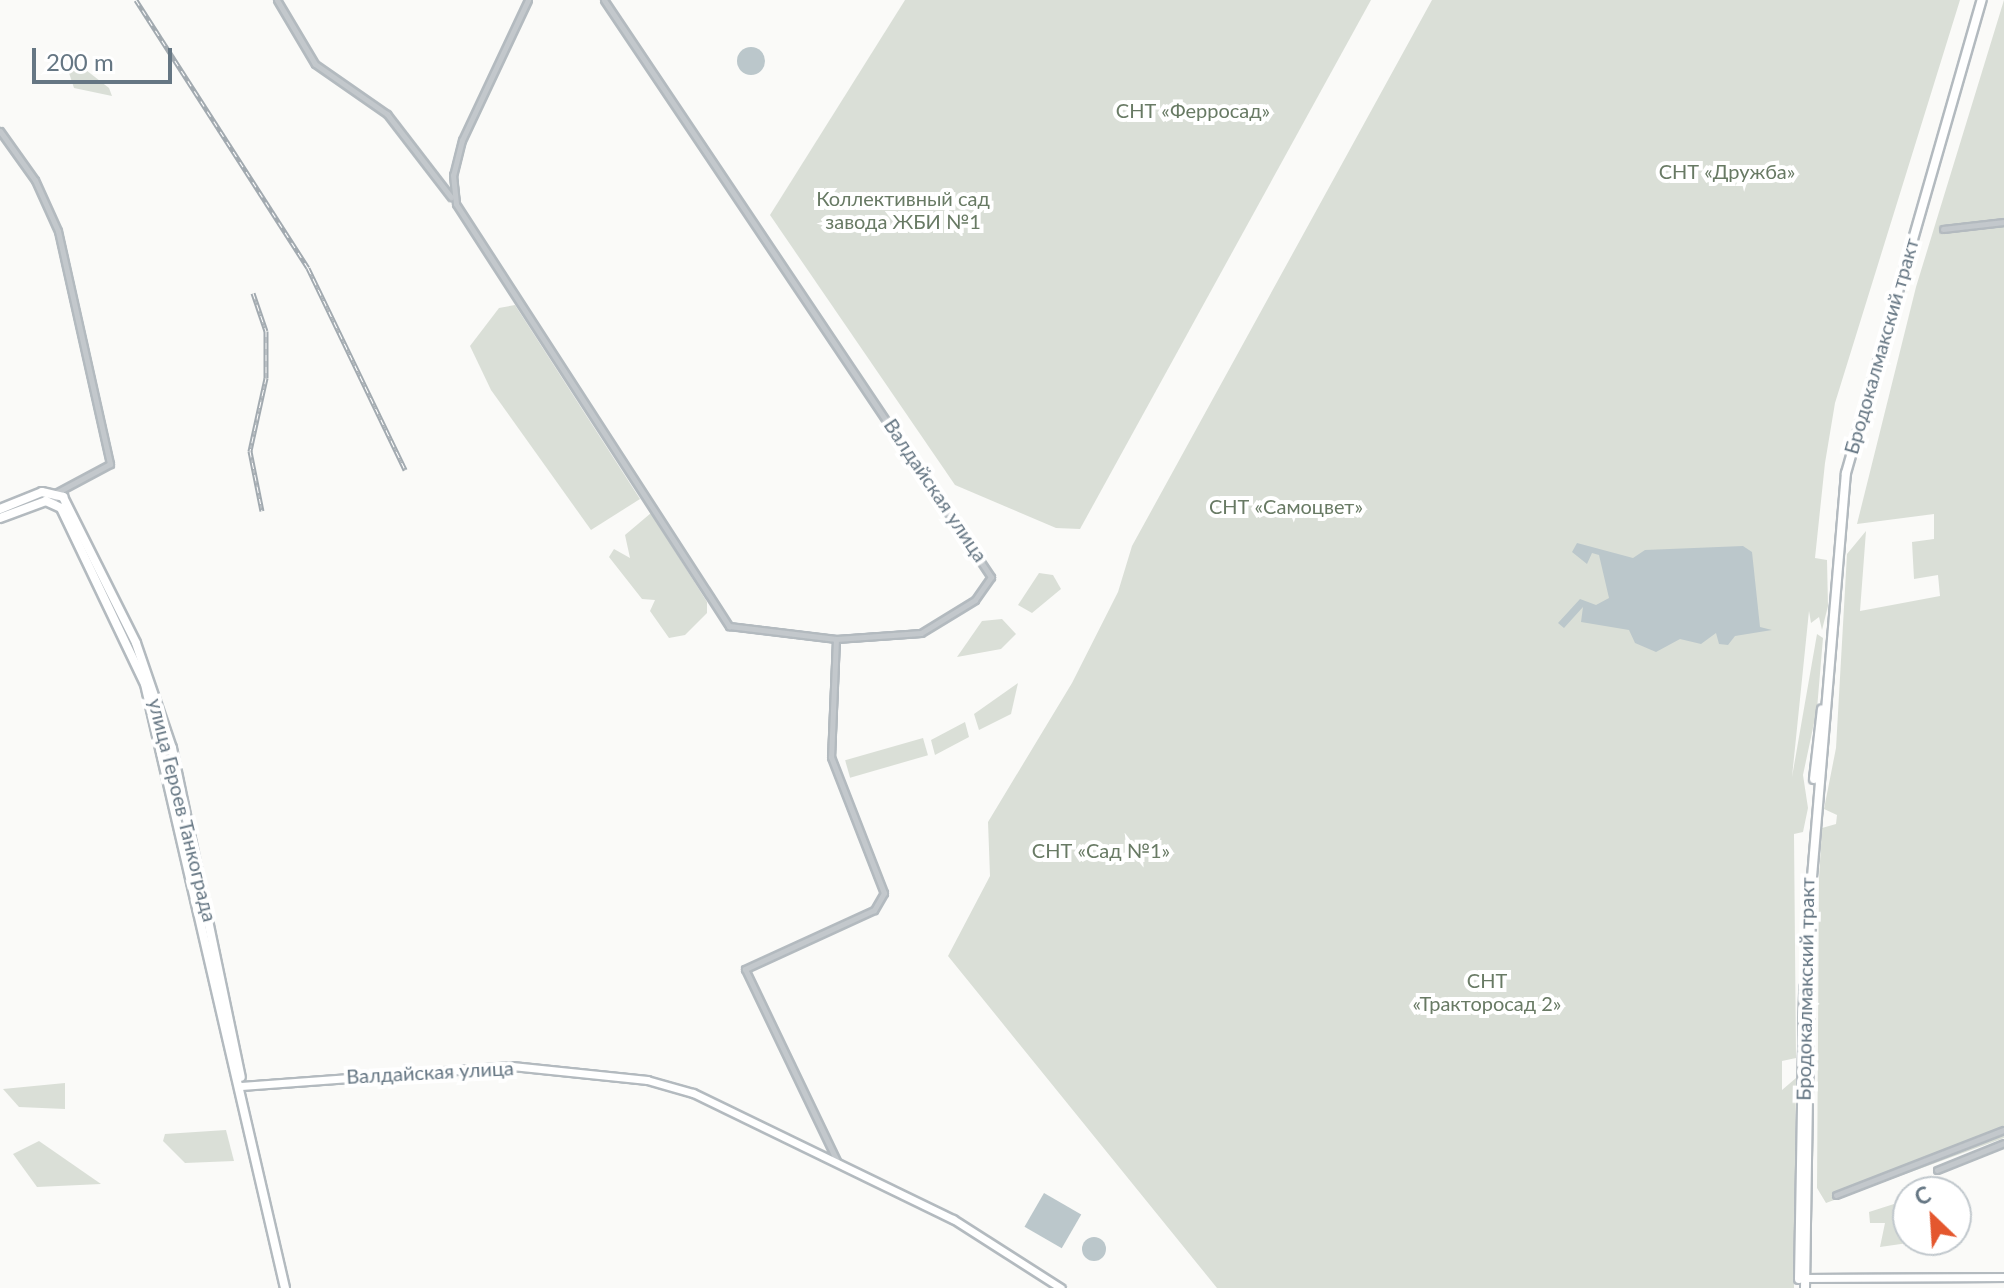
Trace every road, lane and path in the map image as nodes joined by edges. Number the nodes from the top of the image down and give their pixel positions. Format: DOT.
graph roads {
  1 [pos="277,0"];
  2 [pos="528,0"];
  3 [pos="604,0"];
  4 [pos="1982,0"];
  5 [pos="0,131"];
  6 [pos="456,204"];
  7 [pos="2004,222"];
  8 [pos="1943,229"];
  9 [pos="55,498"];
  10 [pos="0,509"];
  11 [pos="0,518"];
  12 [pos="836,639"];
  13 [pos="241,1086"];
  14 [pos="2004,1130"];
  15 [pos="2004,1143"];
  16 [pos="840,1167"];
  17 [pos="1937,1170"];
  18 [pos="1836,1195"];
  19 [pos="1965,1277"];
  20 [pos="2004,1277"];
  21 [pos="1802,1278"];
  22 [pos="1857,1283"];
  23 [pos="285,1288"];
  24 [pos="1061,1288"];
  25 [pos="1802,1288"];
  26 [pos="1965,1288"];
  1 -- 6 [label="street"];
  2 -- 6 [label="street"];
  3 -- 12 [label="street, Валдайская улица"];
  4 -- 21 [label="main road, Бродокалмакский тракт"];
  5 -- 9 [label="street"];
  6 -- 12 [label="street"];
  7 -- 8 [label="street"];
  9 -- 10 [label="main road"];
  9 -- 11 [label="main road"];
  9 -- 13 [label="main road, улица Героев Танкограда"];
  12 -- 16 [label="street"];
  13 -- 16 [label="street, Валдайская улица"];
  13 -- 23 [label="main road, улица Героев Танкограда"];
  14 -- 18 [label="street"];
  15 -- 17 [label="street"];
  16 -- 24 [label="street, Валдайская улица"];
  19 -- 20 [label="street"];
  19 -- 22 [label="street"];
  19 -- 26 [label="street"];
  21 -- 22 [label="street"];
  21 -- 25 [label="main road, Бродокалмакский тракт"];
}
